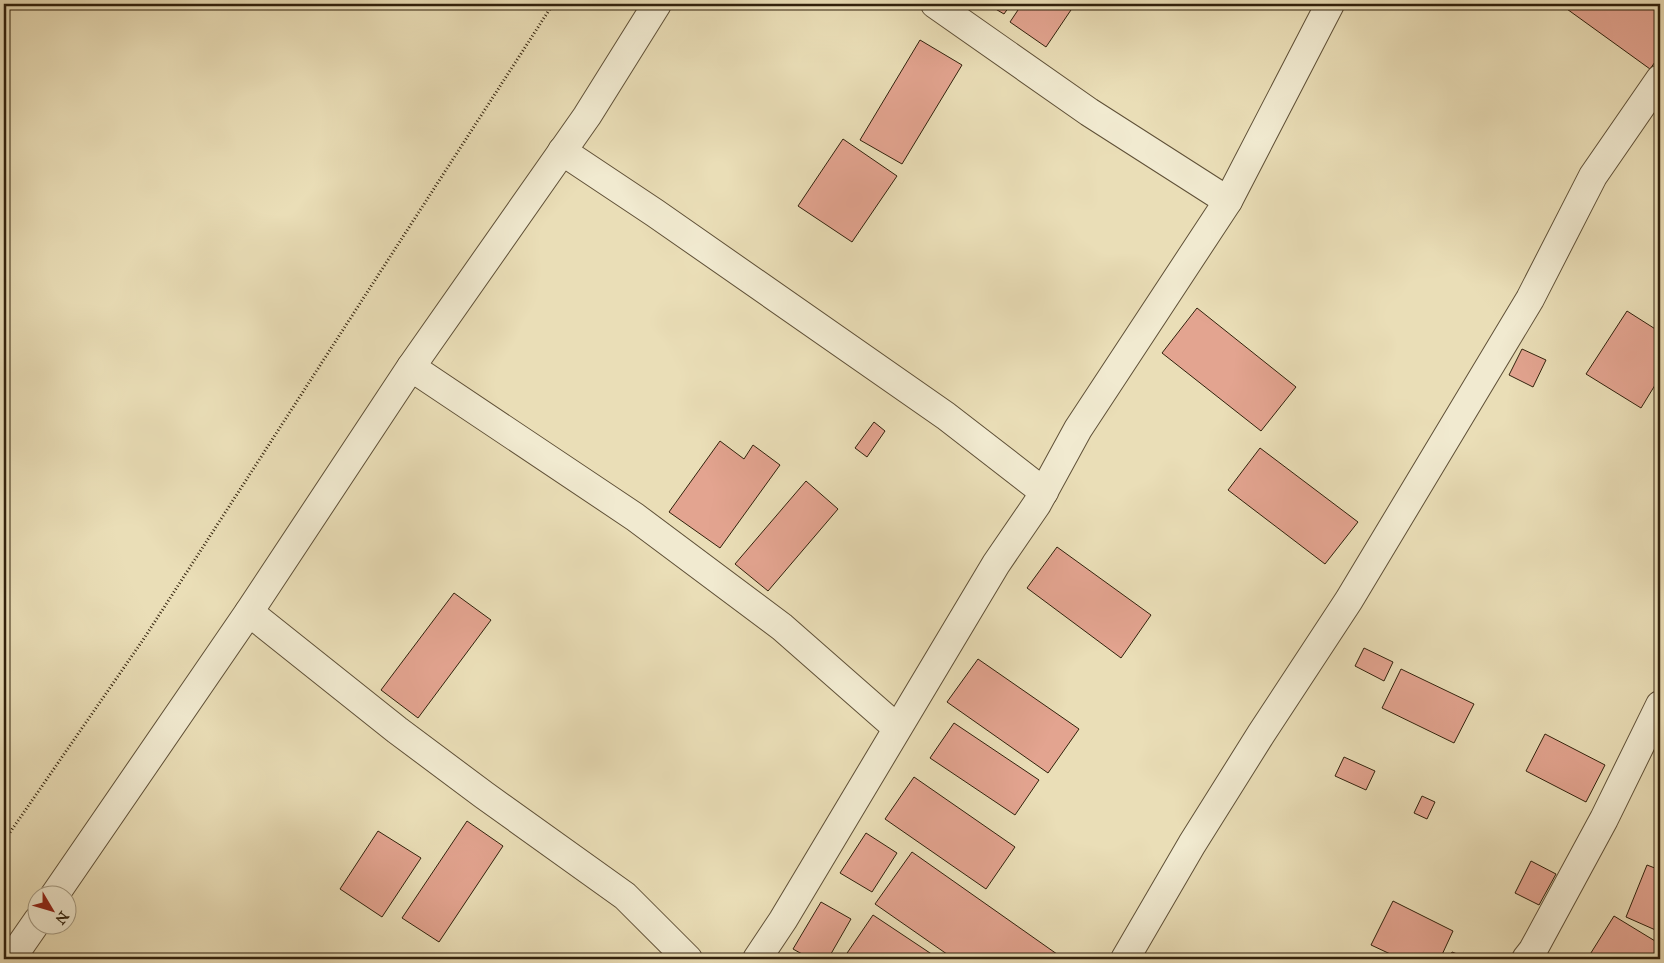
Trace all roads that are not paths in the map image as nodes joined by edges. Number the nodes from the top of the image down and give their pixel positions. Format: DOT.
graph roads {
  1 [pos="657,4"];
  2 [pos="935,4"];
  3 [pos="1330,4"];
  4 [pos="1660,79"];
  5 [pos="562,151"];
  6 [pos="1228,201"];
  7 [pos="411,367"];
  8 [pos="1044,492"];
  9 [pos="249,612"];
  10 [pos="1660,705"];
  11 [pos="897,728"];
  12 [pos="61,886"];
  13 [pos="28,934"];
  14 [pos="11,959"];
  15 [pos="688,959"];
  16 [pos="758,959"];
  17 [pos="1125,959"];
  18 [pos="1526,959"];
  1 -- 5 [label="street"];
  2 -- 6 [label="street"];
  3 -- 6 [label="street"];
  4 -- 17 [label="street"];
  5 -- 7 [label="street"];
  5 -- 8 [label="street"];
  6 -- 8 [label="street"];
  7 -- 9 [label="street"];
  7 -- 11 [label="street"];
  8 -- 11 [label="street"];
  9 -- 12 [label="street"];
  9 -- 15 [label="street"];
  10 -- 18 [label="street"];
  11 -- 16 [label="street"];
  13 -- 14 [label="street"];
}
